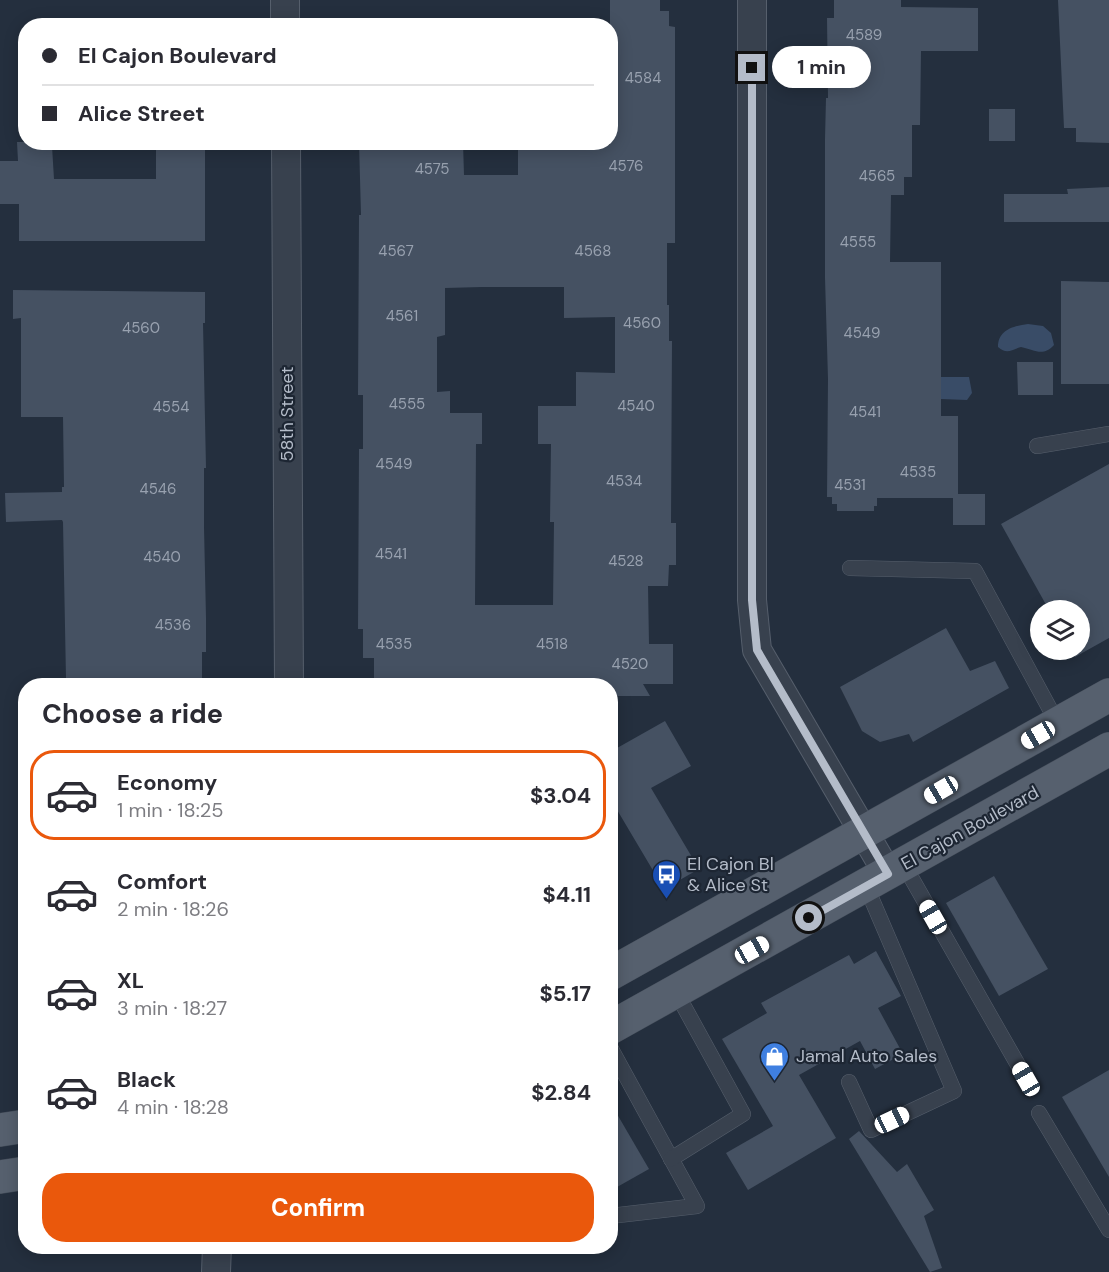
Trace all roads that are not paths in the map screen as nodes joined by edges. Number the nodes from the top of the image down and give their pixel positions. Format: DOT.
graph roads {
  1 [pos="285,0"];
  2 [pos="752,0"];
  3 [pos="285,18"];
  4 [pos="286,150"];
  5 [pos="1109,434"];
  6 [pos="1037,446"];
  7 [pos="850,568"];
  8 [pos="289,678"];
  9 [pos="1109,695"];
  10 [pos="1058,724"];
  11 [pos="1109,749"];
  12 [pos="864,834"];
  13 [pos="886,875"];
  14 [pos="618,970"];
  15 [pos="676,992"];
  16 [pos="618,1024"];
  17 [pos="618,1062"];
  18 [pos="1026,1079"];
  19 [pos="849,1082"];
  20 [pos="1039,1113"];
  21 [pos="18,1127"];
  22 [pos="0,1130"];
  23 [pos="671,1159"];
  24 [pos="18,1174"];
  25 [pos="0,1177"];
  26 [pos="618,1215"];
  27 [pos="1109,1230"];
  28 [pos="217,1254"];
  29 [pos="216,1272"];
  1 -- 3 [label="street"];
  2 -- 12 [label="street"];
  4 -- 8 [label="street, 58th Street"];
  5 -- 6 [label="lane"];
  7 -- 10 [label="lane"];
  9 -- 10 [label="main road"];
  10 -- 12 [label="main road"];
  11 -- 13 [label="main road, El Cajon Boulevard"];
  12 -- 13 [label="street"];
  12 -- 14 [label="main road"];
  13 -- 15 [label="main road, El Cajon Boulevard"];
  13 -- 18 [label="lane"];
  13 -- 19 [label="lane"];
  15 -- 16 [label="main road, El Cajon Boulevard"];
  15 -- 23 [label="lane"];
  17 -- 23 [label="lane"];
  20 -- 27 [label="lane"];
  21 -- 22 [label="main road"];
  23 -- 26 [label="lane"];
  24 -- 25 [label="main road"];
  28 -- 29 [label="street"];
}
